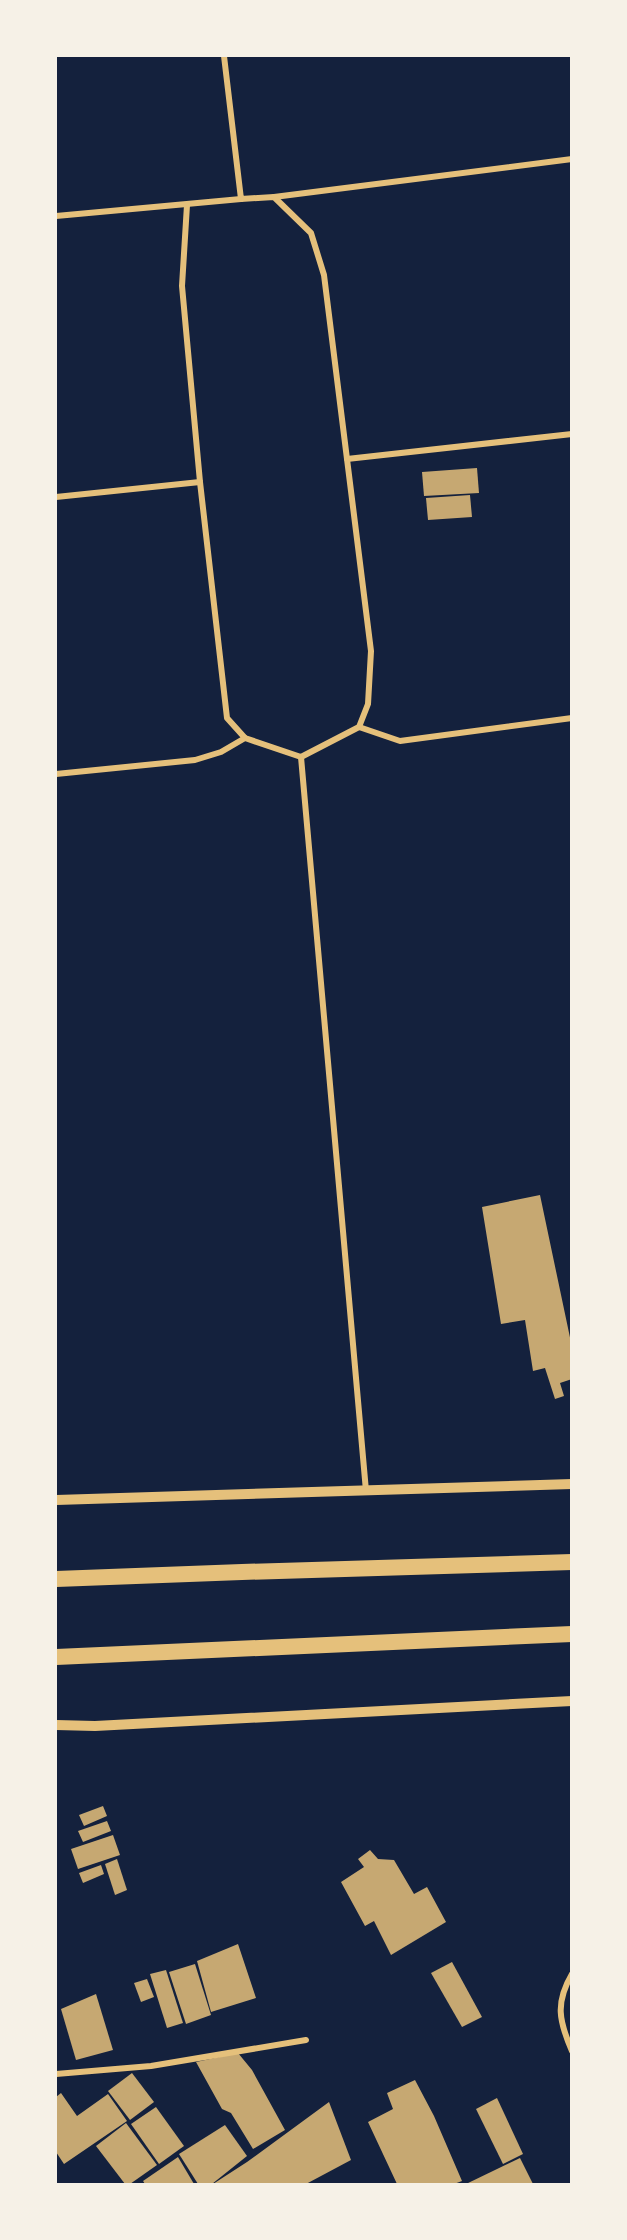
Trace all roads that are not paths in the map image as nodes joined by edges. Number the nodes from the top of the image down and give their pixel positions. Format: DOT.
graph roads {
  1 [pos="224,56"];
  2 [pos="572,159"];
  3 [pos="274,196"];
  4 [pos="241,199"];
  5 [pos="187,205"];
  6 [pos="56,216"];
  7 [pos="572,434"];
  8 [pos="347,459"];
  9 [pos="200,482"];
  10 [pos="56,497"];
  11 [pos="572,718"];
  12 [pos="359,727"];
  13 [pos="244,738"];
  14 [pos="301,757"];
  15 [pos="56,774"];
  16 [pos="572,1484"];
  17 [pos="366,1491"];
  18 [pos="56,1500"];
  19 [pos="572,1562"];
  20 [pos="56,1579"];
  21 [pos="572,1634"];
  22 [pos="56,1657"];
  23 [pos="572,1701"];
  24 [pos="56,1725"];
  25 [pos="572,1974"];
  26 [pos="306,2040"];
  27 [pos="572,2050"];
  28 [pos="56,2074"];
  1 -- 4 [label="street"];
  2 -- 3 [label="street"];
  3 -- 4 [label="street"];
  3 -- 8 [label="street"];
  4 -- 5 [label="street"];
  5 -- 6 [label="street"];
  5 -- 9 [label="street"];
  7 -- 8 [label="street"];
  8 -- 12 [label="street"];
  9 -- 10 [label="street"];
  9 -- 13 [label="street"];
  11 -- 12 [label="street"];
  12 -- 14 [label="street"];
  13 -- 14 [label="street"];
  13 -- 15 [label="street"];
  14 -- 17 [label="street"];
  16 -- 17 [label="street"];
  17 -- 18 [label="street"];
  19 -- 20 [label="highway"];
  21 -- 22 [label="highway"];
  23 -- 24 [label="street"];
  25 -- 27 [label="street"];
  26 -- 28 [label="street"];
}
